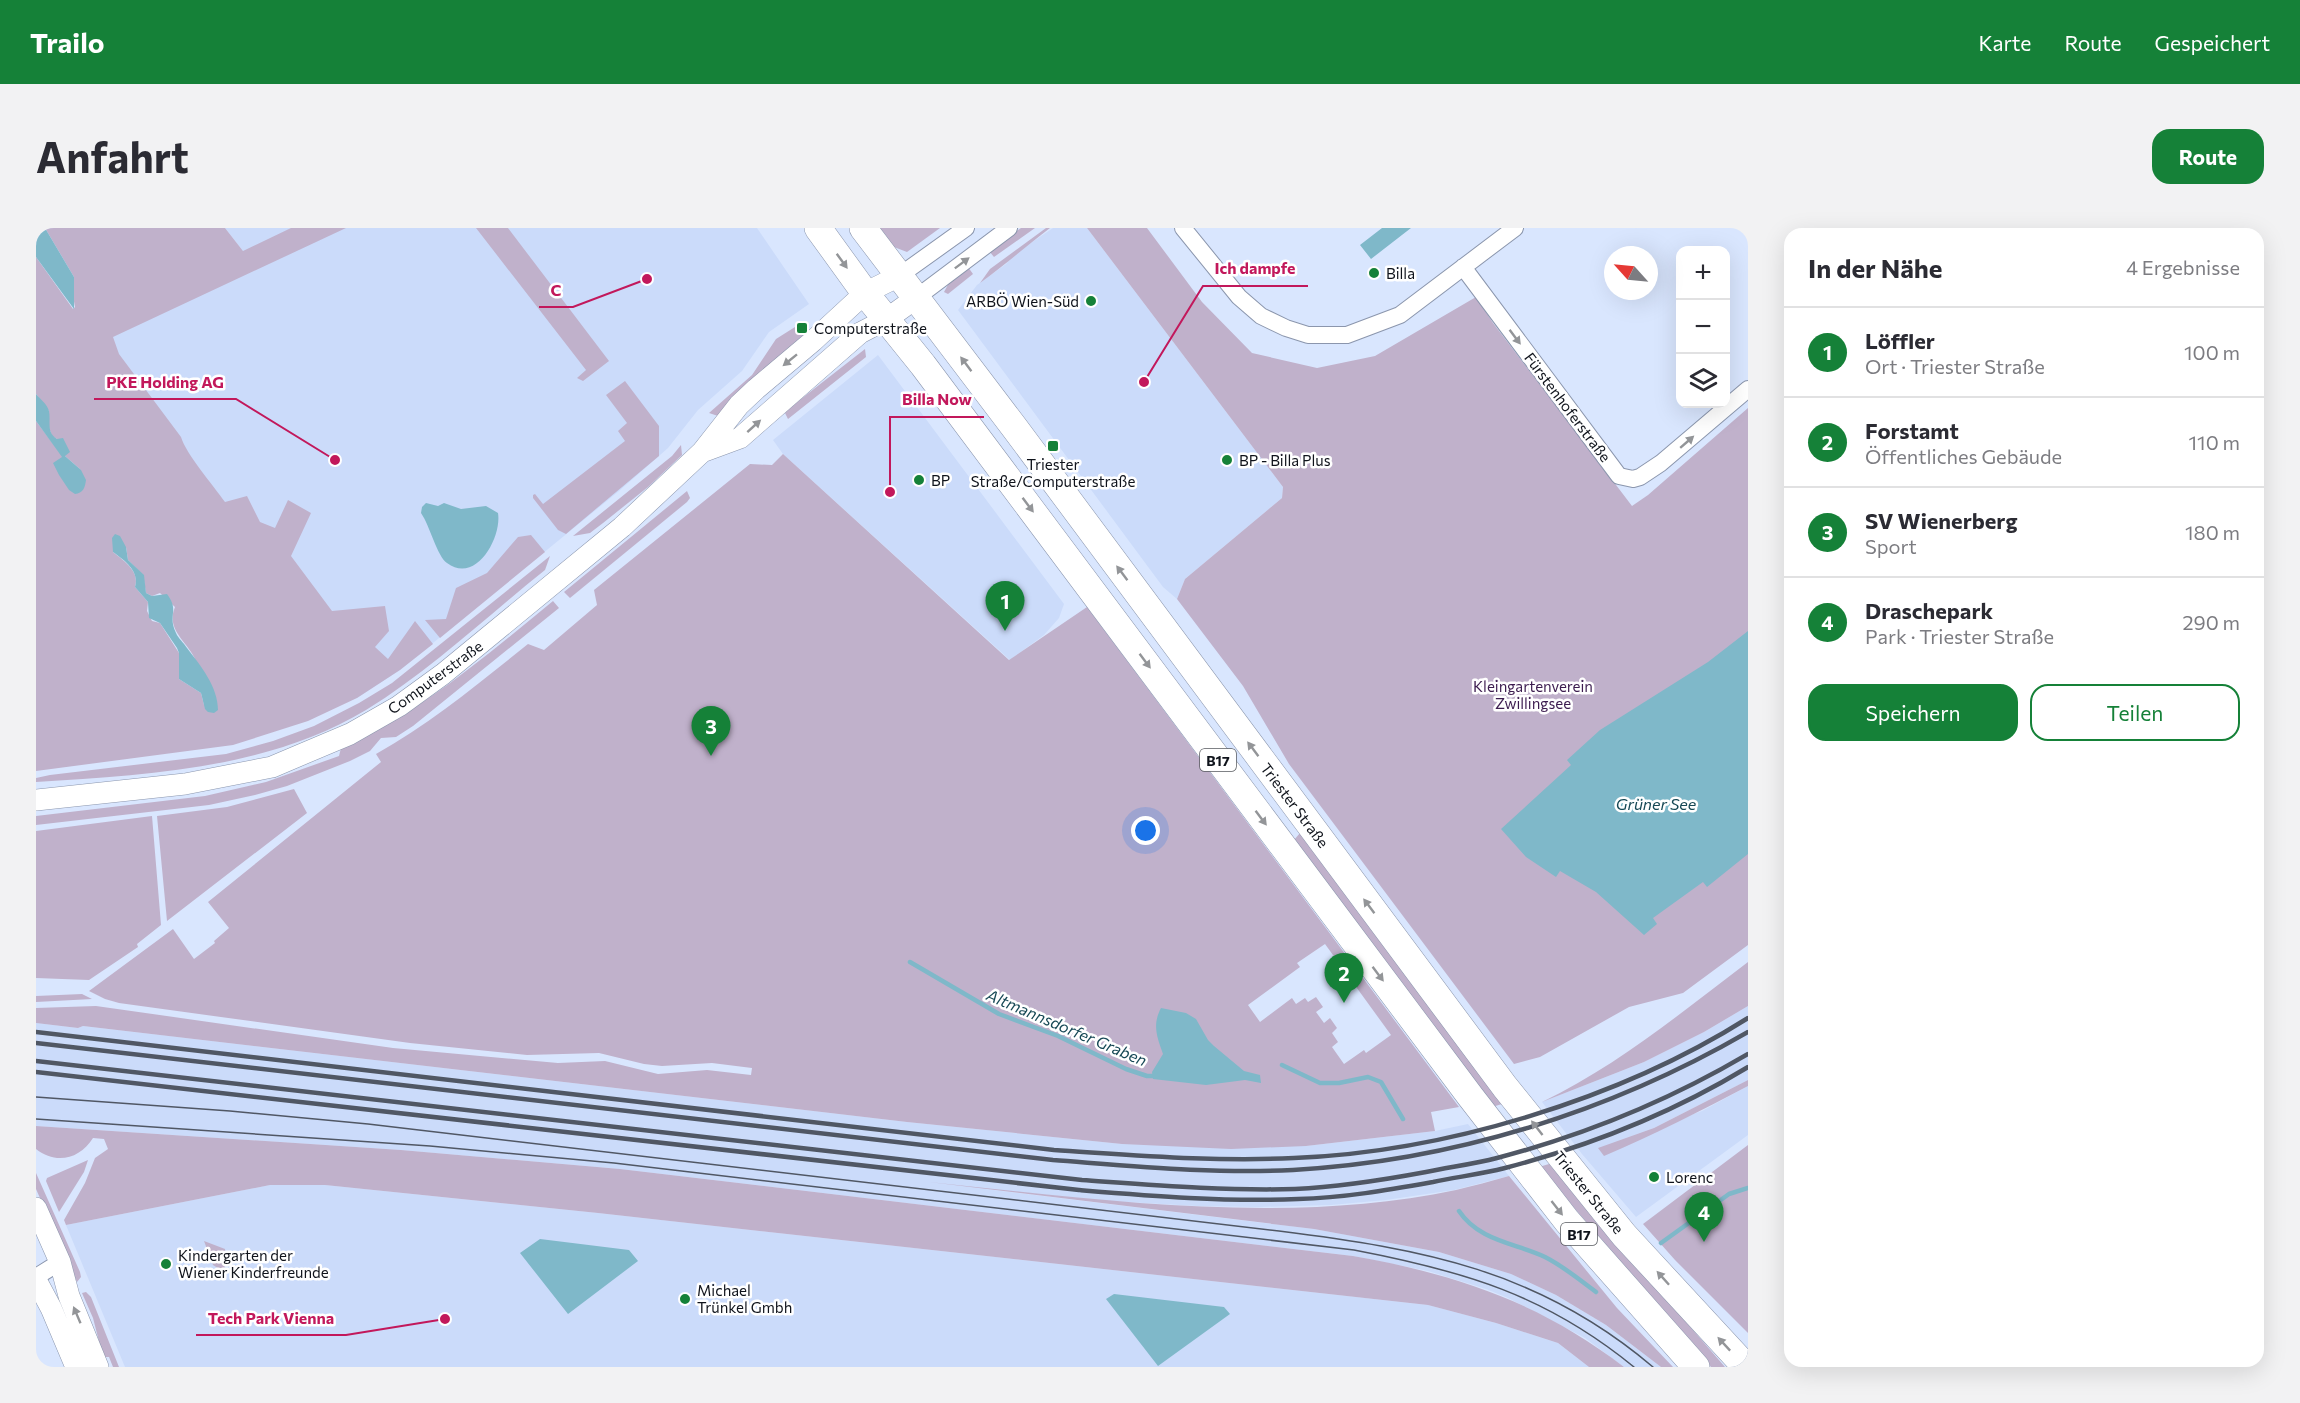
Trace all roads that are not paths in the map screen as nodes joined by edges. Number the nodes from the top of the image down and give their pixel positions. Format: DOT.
graph roads {
  1 [pos="818,228"];
  2 [pos="863,228"];
  3 [pos="966,228"];
  4 [pos="1009,228"];
  5 [pos="1183,228"];
  6 [pos="1515,228"];
  7 [pos="1463,267"];
  8 [pos="899,276"];
  9 [pos="865,293"];
  10 [pos="916,298"];
  11 [pos="886,319"];
  12 [pos="1748,389"];
  13 [pos="702,452"];
  14 [pos="37,801"];
  15 [pos="36,1208"];
  16 [pos="60,1262"];
  17 [pos="36,1279"];
  18 [pos="76,1367"];
  19 [pos="98,1367"];
  20 [pos="1696,1367"];
  21 [pos="1746,1367"];
  1 -- 9 [label="main road, B17, one-way"];
  2 -- 8 [label="main road, Triester Straße / B17"];
  3 -- 8 [label="street"];
  10 -- 4 [label="street, one-way"];
  5 -- 7 [label="street"];
  6 -- 7 [label="street"];
  7 -- 12 [label="street, Fürstenhoferstraße, one-way"];
  8 -- 9 [label="street, Computerstraße"];
  8 -- 10 [label="main road, Triester Straße / B17"];
  9 -- 11 [label="main road, B17"];
  9 -- 13 [label="street, Computerstraße, one-way"];
  10 -- 11 [label="street, Computerstraße"];
  21 -- 10 [label="main road, Triester Straße / B17, one-way"];
  13 -- 11 [label="street, Computerstraße, one-way"];
  11 -- 20 [label="main road, B17, one-way"];
  13 -- 14 [label="street, Computerstraße"];
  15 -- 16 [label="street"];
  16 -- 17 [label="street"];
  19 -- 16 [label="street, one-way"];
  17 -- 18 [label="street"];
}
